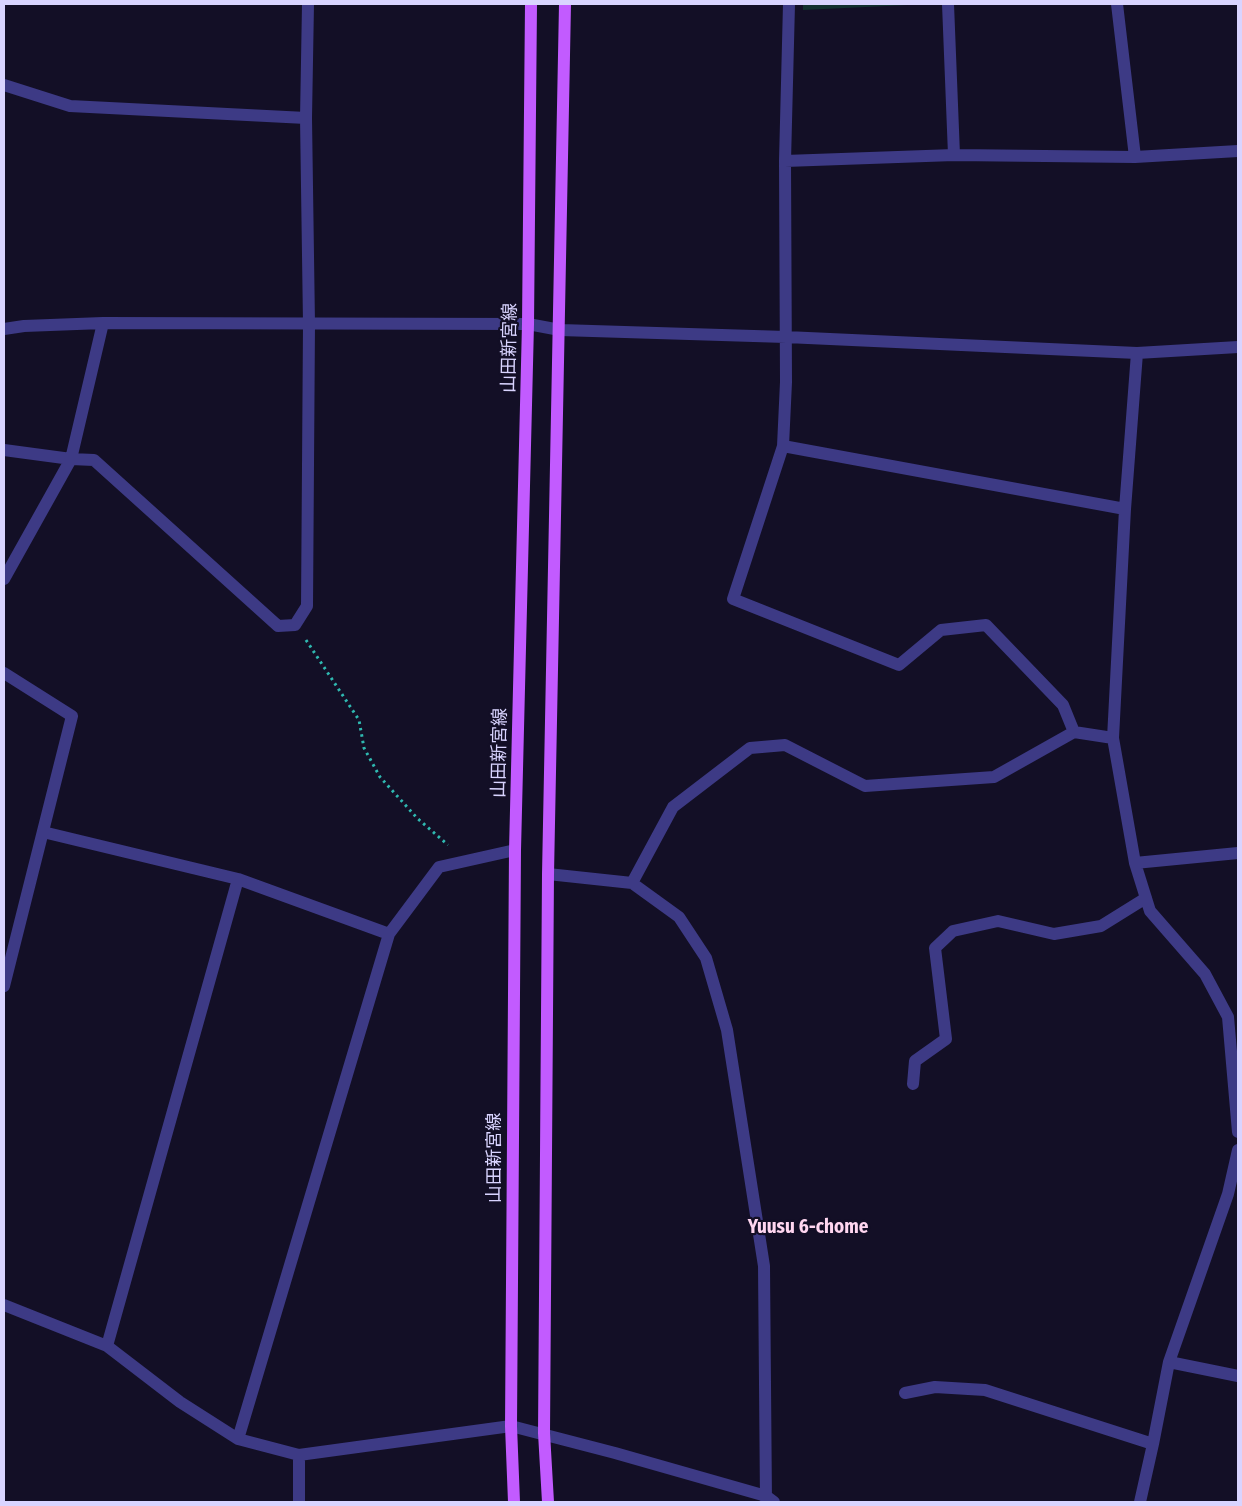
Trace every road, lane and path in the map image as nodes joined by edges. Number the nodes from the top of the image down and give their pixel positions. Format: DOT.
graph roads {
  1 [pos="308,4"];
  2 [pos="531,4"];
  3 [pos="565,4"];
  4 [pos="789,4"];
  5 [pos="948,4"];
  6 [pos="1117,4"];
  7 [pos="4,86"];
  8 [pos="306,118"];
  9 [pos="1238,151"];
  10 [pos="954,155"];
  11 [pos="1135,157"];
  12 [pos="785,162"];
  13 [pos="103,323"];
  14 [pos="309,324"];
  15 [pos="528,324"];
  16 [pos="4,329"];
  17 [pos="560,330"];
  18 [pos="786,337"];
  19 [pos="1238,347"];
  20 [pos="1137,353"];
  21 [pos="783,446"];
  22 [pos="4,450"];
  23 [pos="72,459"];
  24 [pos="1125,509"];
  25 [pos="4,579"];
  26 [pos="296,625"];
  27 [pos="4,673"];
  28 [pos="1074,732"];
  29 [pos="1114,738"];
  30 [pos="43,832"];
  31 [pos="515,850"];
  32 [pos="1238,853"];
  33 [pos="462,861"];
  34 [pos="1135,863"];
  35 [pos="548,874"];
  36 [pos="238,880"];
  37 [pos="632,884"];
  38 [pos="1146,898"];
  39 [pos="389,934"];
  40 [pos="4,986"];
  41 [pos="913,1084"];
  42 [pos="1238,1132"];
  43 [pos="1238,1150"];
  44 [pos="4,1305"];
  45 [pos="107,1346"];
  46 [pos="1169,1362"];
  47 [pos="1238,1376"];
  48 [pos="905,1393"];
  49 [pos="511,1426"];
  50 [pos="544,1434"];
  51 [pos="238,1439"];
  52 [pos="1153,1444"];
  53 [pos="299,1455"];
  54 [pos="768,1500"];
  55 [pos="299,1502"];
  56 [pos="514,1502"];
  57 [pos="548,1502"];
  58 [pos="1140,1502"];
  1 -- 8 [label="street"];
  2 -- 15 [label="main road, 山田新宮線"];
  3 -- 17 [label="main road"];
  4 -- 12 [label="street"];
  5 -- 10 [label="street"];
  6 -- 11 [label="street"];
  7 -- 8 [label="street"];
  8 -- 14 [label="street"];
  9 -- 11 [label="street"];
  10 -- 11 [label="street"];
  10 -- 12 [label="street"];
  12 -- 18 [label="street"];
  13 -- 14 [label="street"];
  13 -- 16 [label="street"];
  13 -- 23 [label="street"];
  14 -- 15 [label="street"];
  14 -- 26 [label="street"];
  15 -- 17 [label="street"];
  15 -- 31 [label="main road, 山田新宮線"];
  17 -- 18 [label="street"];
  17 -- 35 [label="main road"];
  18 -- 20 [label="street"];
  18 -- 21 [label="street"];
  19 -- 20 [label="street"];
  20 -- 24 [label="street"];
  21 -- 24 [label="street"];
  21 -- 28 [label="street"];
  22 -- 23 [label="street"];
  23 -- 25 [label="street"];
  23 -- 26 [label="street"];
  24 -- 29 [label="street"];
  26 -- 33 [label="path"];
  27 -- 30 [label="street"];
  28 -- 29 [label="street"];
  28 -- 37 [label="street"];
  29 -- 34 [label="street"];
  30 -- 36 [label="street"];
  30 -- 40 [label="street"];
  31 -- 33 [label="street"];
  31 -- 49 [label="main road, 山田新宮線"];
  32 -- 34 [label="street"];
  33 -- 39 [label="street"];
  34 -- 38 [label="street"];
  35 -- 37 [label="street"];
  35 -- 50 [label="main road"];
  36 -- 39 [label="street"];
  36 -- 45 [label="street"];
  37 -- 54 [label="street"];
  38 -- 41 [label="street"];
  38 -- 42 [label="street"];
  39 -- 51 [label="street"];
  43 -- 46 [label="street"];
  44 -- 45 [label="street"];
  45 -- 51 [label="street"];
  46 -- 47 [label="street"];
  46 -- 52 [label="street"];
  48 -- 52 [label="street"];
  49 -- 50 [label="street"];
  49 -- 53 [label="street"];
  49 -- 56 [label="main road, 山田新宮線"];
  50 -- 54 [label="street"];
  50 -- 57 [label="main road"];
  51 -- 53 [label="street"];
  52 -- 58 [label="street"];
  53 -- 55 [label="street"];
}
